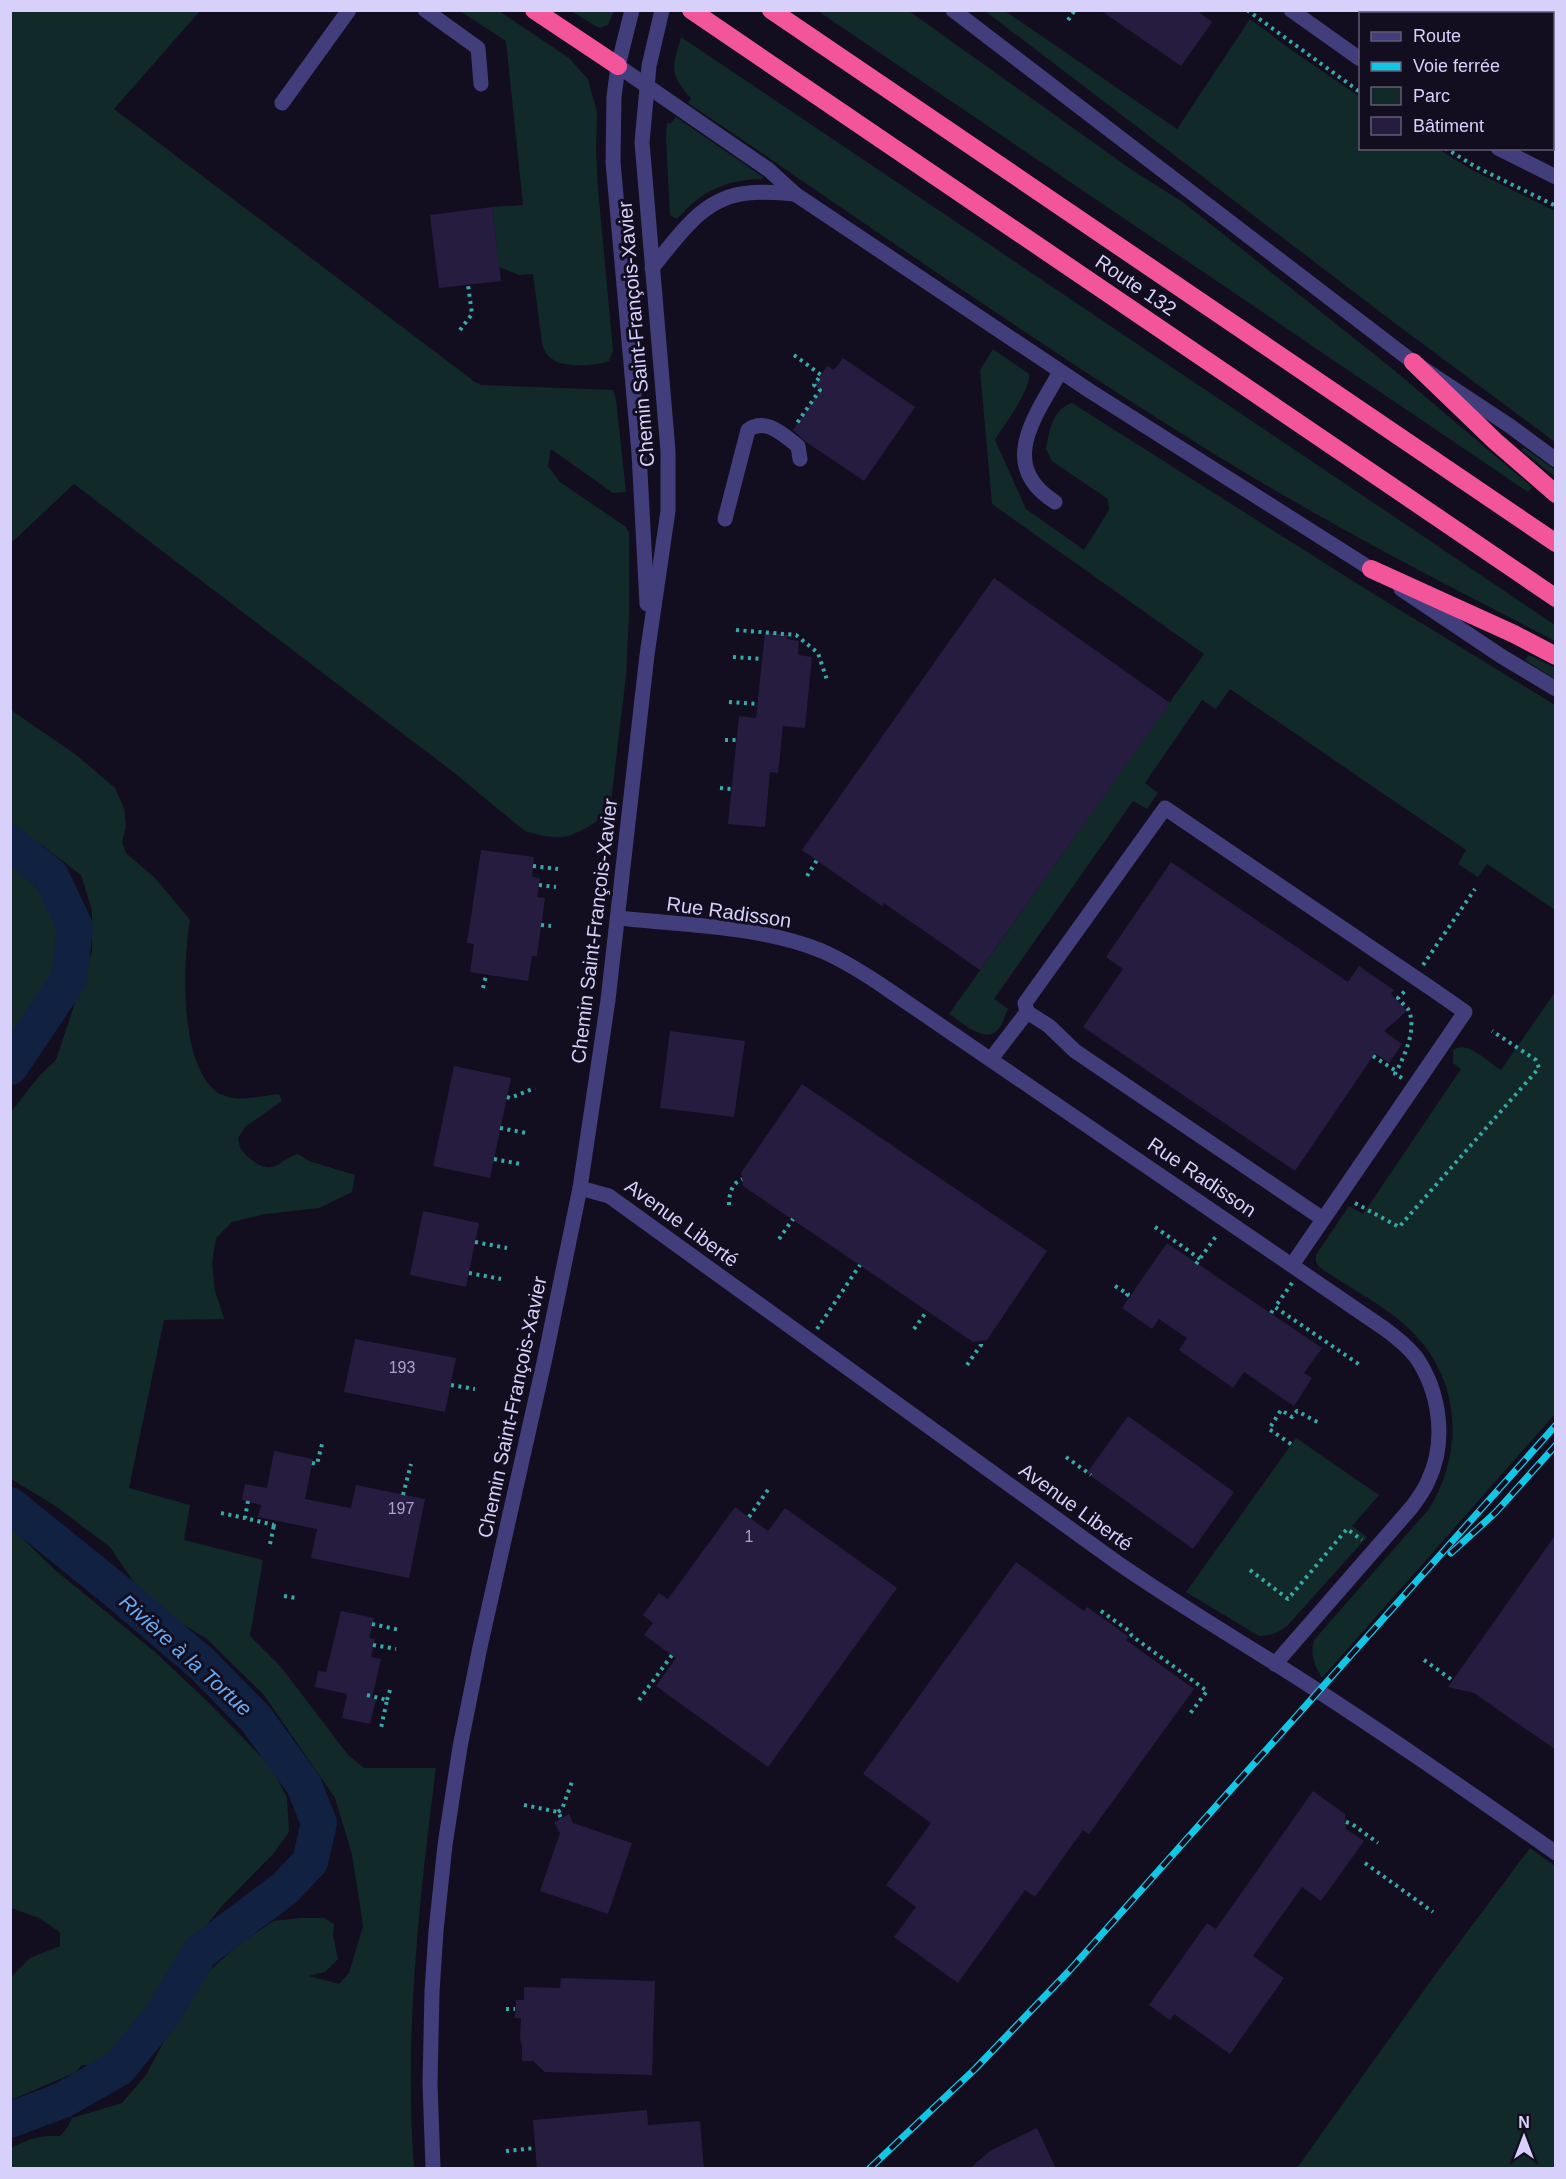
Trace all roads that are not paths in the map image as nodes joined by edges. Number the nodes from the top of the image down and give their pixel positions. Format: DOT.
graph roads {
  1 [pos="349,10"];
  2 [pos="425,10"];
  3 [pos="534,10"];
  4 [pos="662,10"];
  5 [pos="691,10"];
  6 [pos="771,10"];
  7 [pos="953,10"];
  8 [pos="1291,10"];
  9 [pos="630,16"];
  10 [pos="1359,58"];
  11 [pos="618,66"];
  12 [pos="481,84"];
  13 [pos="646,86"];
  14 [pos="282,103"];
  15 [pos="1502,150"];
  16 [pos="1556,177"];
  17 [pos="795,194"];
  18 [pos="652,268"];
  19 [pos="1413,362"];
  20 [pos="1060,372"];
  21 [pos="800,459"];
  22 [pos="1556,460"];
  23 [pos="1556,494"];
  24 [pos="1055,502"];
  25 [pos="725,519"];
  26 [pos="1556,543"];
  27 [pos="1371,569"];
  28 [pos="1556,598"];
  29 [pos="647,655"];
  30 [pos="1556,656"];
  31 [pos="1556,690"];
  32 [pos="618,918"];
  33 [pos="1027,1012"];
  34 [pos="991,1059"];
  35 [pos="580,1188"];
  36 [pos="1323,1219"];
  37 [pos="1292,1265"];
  38 [pos="1275,1664"];
  39 [pos="1556,1852"];
  40 [pos="433,2169"];
  1 -- 14 [label="street"];
  2 -- 12 [label="street"];
  3 -- 11 [label="highway"];
  4 -- 13 [label="street, Chemin Saint-François-Xavier"];
  5 -- 28 [label="highway, Route 132"];
  6 -- 26 [label="highway, Route 132"];
  7 -- 19 [label="street"];
  8 -- 10 [label="street"];
  9 -- 11 [label="street, Chemin Saint-François-Xavier"];
  11 -- 13 [label="street"];
  11 -- 29 [label="street, Chemin Saint-François-Xavier"];
  13 -- 17 [label="street"];
  13 -- 18 [label="street, Chemin Saint-François-Xavier"];
  15 -- 16 [label="street"];
  17 -- 18 [label="street"];
  17 -- 20 [label="street"];
  18 -- 29 [label="street, Chemin Saint-François-Xavier"];
  19 -- 22 [label="street"];
  19 -- 23 [label="highway"];
  20 -- 24 [label="street"];
  20 -- 27 [label="street"];
  21 -- 25 [label="street"];
  27 -- 30 [label="highway"];
  27 -- 31 [label="street"];
  29 -- 32 [label="street, Chemin Saint-François-Xavier"];
  32 -- 34 [label="street, Rue Radisson"];
  32 -- 35 [label="street, Chemin Saint-François-Xavier"];
  33 -- 34 [label="street"];
  33 -- 36 [label="street"];
  33 -- 36 [label="street"];
  34 -- 37 [label="street, Rue Radisson"];
  35 -- 38 [label="street, Avenue Liberté"];
  35 -- 40 [label="street, Chemin Saint-François-Xavier"];
  36 -- 37 [label="street"];
  37 -- 38 [label="street, Rue Radisson"];
  38 -- 39 [label="street, Avenue Liberté"];
}
